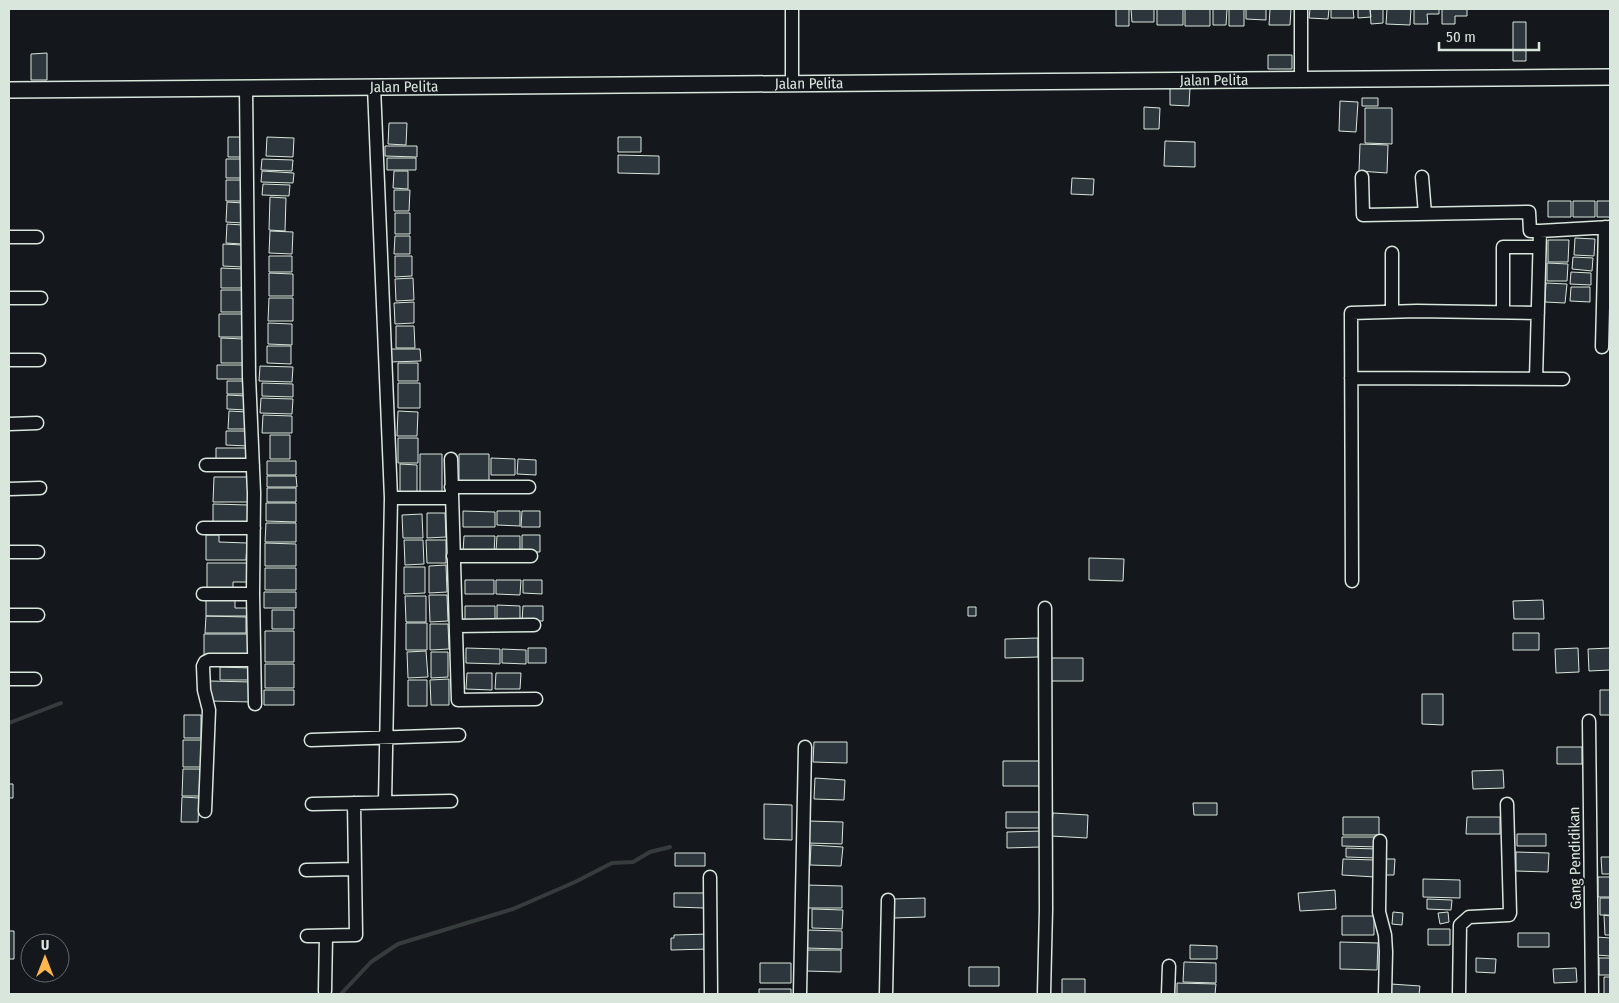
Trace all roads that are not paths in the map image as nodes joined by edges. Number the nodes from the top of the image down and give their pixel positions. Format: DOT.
graph roads {
  1 [pos="792,9"];
  2 [pos="1300,9"];
  3 [pos="1610,76"];
  4 [pos="1301,79"];
  5 [pos="792,84"];
  6 [pos="374,87"];
  7 [pos="246,88"];
  8 [pos="9,90"];
  9 [pos="1362,177"];
  10 [pos="1422,177"];
  11 [pos="1425,214"];
  12 [pos="1608,227"];
  13 [pos="1540,231"];
  14 [pos="36,236"];
  15 [pos="9,237"];
  16 [pos="1539,247"];
  17 [pos="1392,253"];
  18 [pos="9,298"];
  19 [pos="40,298"];
  20 [pos="1392,312"];
  21 [pos="1503,312"];
  22 [pos="1538,313"];
  23 [pos="1602,347"];
  24 [pos="9,360"];
  25 [pos="39,360"];
  26 [pos="1351,378"];
  27 [pos="1536,378"];
  28 [pos="1562,378"];
  29 [pos="9,424"];
  30 [pos="36,424"];
  31 [pos="451,459"];
  32 [pos="206,465"];
  33 [pos="253,465"];
  34 [pos="529,487"];
  35 [pos="40,488"];
  36 [pos="9,489"];
  37 [pos="451,492"];
  38 [pos="391,498"];
  39 [pos="203,528"];
  40 [pos="254,528"];
  41 [pos="9,552"];
  42 [pos="38,552"];
  43 [pos="453,556"];
  44 [pos="531,556"];
  45 [pos="1352,581"];
  46 [pos="203,594"];
  47 [pos="253,594"];
  48 [pos="1045,608"];
  49 [pos="9,615"];
  50 [pos="38,615"];
  51 [pos="534,625"];
  52 [pos="456,626"];
  53 [pos="254,660"];
  54 [pos="35,678"];
  55 [pos="9,679"];
  56 [pos="536,699"];
  57 [pos="255,704"];
  58 [pos="1589,721"];
  59 [pos="459,735"];
  60 [pos="386,738"];
  61 [pos="311,740"];
  62 [pos="805,747"];
  63 [pos="451,801"];
  64 [pos="385,802"];
  65 [pos="354,803"];
  66 [pos="312,804"];
  67 [pos="1507,804"];
  68 [pos="205,812"];
  69 [pos="1380,841"];
  70 [pos="355,869"];
  71 [pos="306,870"];
  72 [pos="710,877"];
  73 [pos="888,900"];
  74 [pos="307,936"];
  75 [pos="326,936"];
  76 [pos="1169,966"];
  77 [pos="325,991"];
  78 [pos="711,994"];
  79 [pos="800,994"];
  80 [pos="886,994"];
  81 [pos="1044,994"];
  82 [pos="1168,994"];
  83 [pos="1385,994"];
  84 [pos="1459,994"];
  85 [pos="1592,994"];
  1 -- 5 [label="street"];
  2 -- 4 [label="street"];
  3 -- 4 [label="street, Jalan Pelita"];
  4 -- 5 [label="street, Jalan Pelita"];
  5 -- 6 [label="street, Jalan Pelita"];
  6 -- 7 [label="street, Jalan Pelita"];
  6 -- 38 [label="street"];
  7 -- 8 [label="street, Jalan Pelita"];
  7 -- 33 [label="street"];
  9 -- 11 [label="street"];
  10 -- 11 [label="street"];
  11 -- 13 [label="street"];
  12 -- 13 [label="street"];
  12 -- 23 [label="street"];
  13 -- 16 [label="street"];
  14 -- 15 [label="street"];
  16 -- 21 [label="street"];
  16 -- 22 [label="street"];
  17 -- 20 [label="street"];
  18 -- 19 [label="street"];
  20 -- 21 [label="street"];
  20 -- 26 [label="street"];
  21 -- 22 [label="street"];
  22 -- 27 [label="street"];
  24 -- 25 [label="street"];
  26 -- 27 [label="street"];
  26 -- 45 [label="street"];
  27 -- 28 [label="street"];
  29 -- 30 [label="street"];
  31 -- 37 [label="street"];
  32 -- 33 [label="street"];
  33 -- 40 [label="street"];
  34 -- 37 [label="street"];
  35 -- 36 [label="street"];
  37 -- 38 [label="street"];
  37 -- 43 [label="street"];
  38 -- 60 [label="street"];
  39 -- 40 [label="street"];
  40 -- 47 [label="street"];
  41 -- 42 [label="street"];
  43 -- 44 [label="street"];
  43 -- 52 [label="street"];
  46 -- 47 [label="street"];
  47 -- 53 [label="street"];
  48 -- 81 [label="street"];
  49 -- 50 [label="street"];
  51 -- 52 [label="street"];
  52 -- 56 [label="street"];
  53 -- 57 [label="street"];
  53 -- 68 [label="street"];
  54 -- 55 [label="street"];
  58 -- 85 [label="street, Gang Pendidikan"];
  59 -- 60 [label="street"];
  60 -- 61 [label="street"];
  60 -- 64 [label="street"];
  62 -- 79 [label="street"];
  63 -- 64 [label="street"];
  64 -- 65 [label="street"];
  65 -- 66 [label="street"];
  65 -- 70 [label="street"];
  67 -- 84 [label="street"];
  69 -- 83 [label="street"];
  70 -- 71 [label="street"];
  70 -- 75 [label="street"];
  72 -- 78 [label="street"];
  73 -- 80 [label="street"];
  74 -- 75 [label="street"];
  75 -- 77 [label="street"];
  76 -- 82 [label="street"];
}
